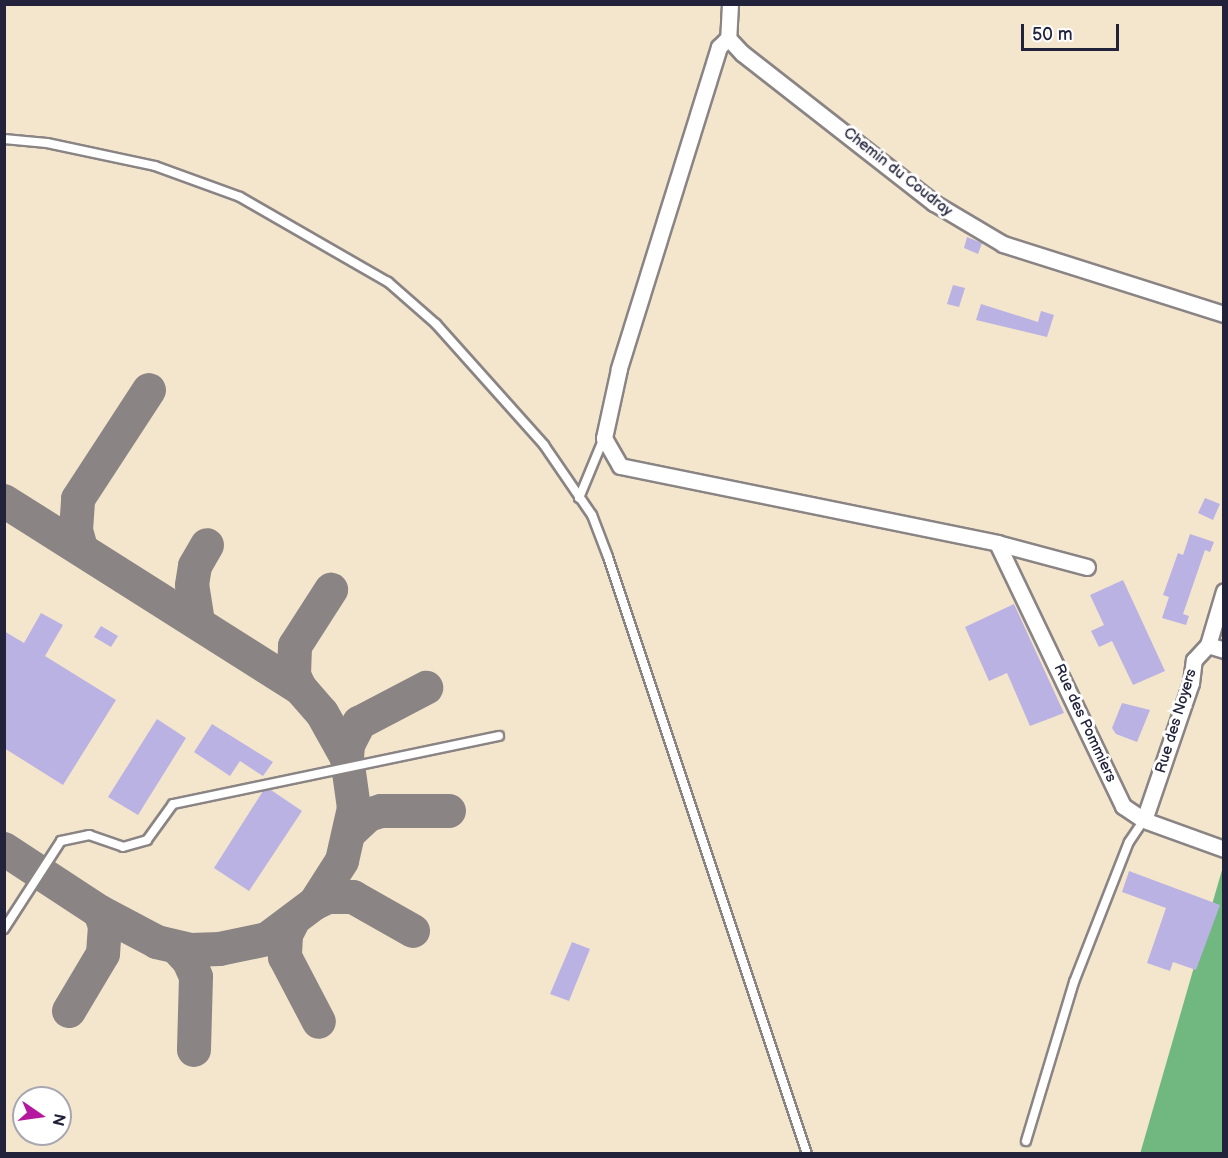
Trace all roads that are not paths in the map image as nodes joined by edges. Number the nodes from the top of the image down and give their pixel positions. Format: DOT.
graph roads {
  1 [pos="730,4"];
  2 [pos="728,38"];
  3 [pos="4,139"];
  4 [pos="1224,314"];
  5 [pos="604,438"];
  6 [pos="579,498"];
  7 [pos="997,543"];
  8 [pos="1087,567"];
  9 [pos="1224,591"];
  10 [pos="1208,645"];
  11 [pos="1224,650"];
  12 [pos="499,736"];
  13 [pos="1144,820"];
  14 [pos="1224,849"];
  15 [pos="4,929"];
  16 [pos="1026,1141"];
  17 [pos="807,1154"];
  1 -- 2 [label="street"];
  2 -- 4 [label="street, Chemin du Coudray"];
  2 -- 5 [label="street"];
  3 -- 6 [label="lane"];
  5 -- 6 [label="lane"];
  5 -- 7 [label="street"];
  6 -- 17 [label="lane"];
  7 -- 8 [label="street"];
  7 -- 13 [label="street, Rue des Pommiers"];
  9 -- 10 [label="street, Rue des Noyers"];
  10 -- 11 [label="street"];
  10 -- 13 [label="street, Rue des Noyers"];
  12 -- 15 [label="lane"];
  13 -- 14 [label="street, Rue des Pommiers"];
  13 -- 16 [label="lane"];
}
